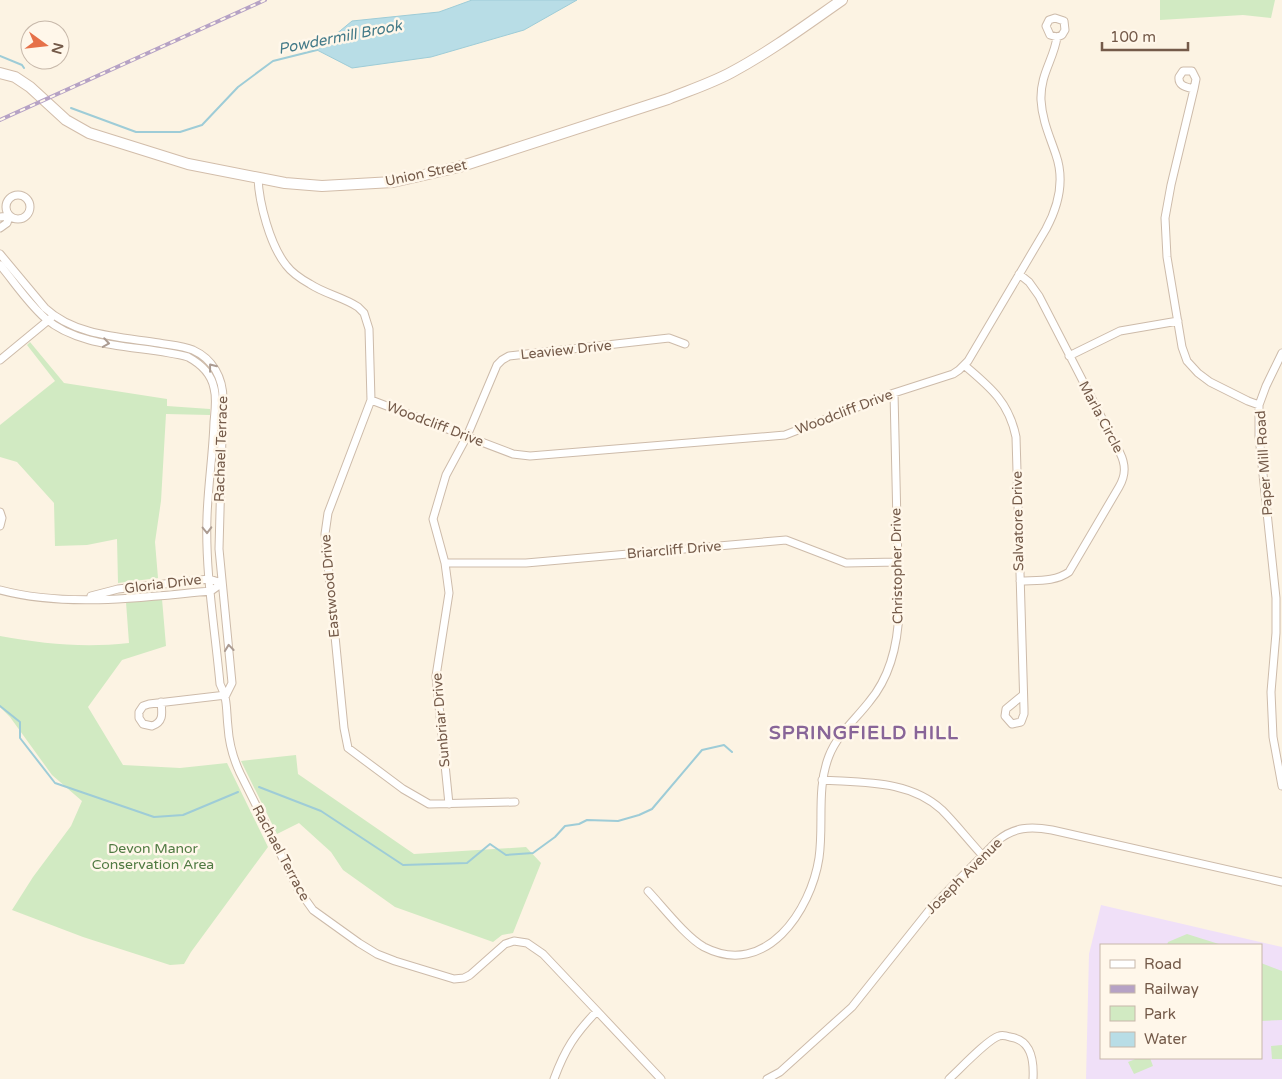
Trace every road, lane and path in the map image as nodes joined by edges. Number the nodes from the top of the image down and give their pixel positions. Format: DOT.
graph roads {
  1 [pos="842,0"];
  2 [pos="1057,37"];
  3 [pos="0,73"];
  4 [pos="1194,89"];
  5 [pos="258,178"];
  6 [pos="0,218"];
  7 [pos="0,228"];
  8 [pos="0,254"];
  9 [pos="0,265"];
  10 [pos="1019,274"];
  11 [pos="51,318"];
  12 [pos="1178,321"];
  13 [pos="685,344"];
  14 [pos="1282,353"];
  15 [pos="1069,356"];
  16 [pos="0,360"];
  17 [pos="964,365"];
  18 [pos="894,393"];
  19 [pos="372,400"];
  20 [pos="1259,405"];
  21 [pos="467,436"];
  22 [pos="0,512"];
  23 [pos="0,526"];
  24 [pos="898,562"];
  25 [pos="445,563"];
  26 [pos="209,579"];
  27 [pos="1020,581"];
  28 [pos="222,583"];
  29 [pos="0,590"];
  30 [pos="210,591"];
  31 [pos="80,599"];
  32 [pos="226,695"];
  33 [pos="1023,695"];
  34 [pos="160,702"];
  35 [pos="822,780"];
  36 [pos="1282,784"];
  37 [pos="515,802"];
  38 [pos="449,804"];
  39 [pos="983,856"];
  40 [pos="1282,882"];
  41 [pos="648,891"];
  42 [pos="597,1011"];
  43 [pos="554,1079"];
  44 [pos="661,1079"];
  45 [pos="767,1079"];
  46 [pos="949,1079"];
  47 [pos="1033,1079"];
  1 -- 5 [label="main road, Union Street"];
  2 -- 10 [label="street, Woodcliff Drive"];
  3 -- 5 [label="main road, Union Street"];
  4 -- 12 [label="street"];
  5 -- 19 [label="street, Eastwood Drive"];
  6 -- 7 [label="street"];
  8 -- 11 [label="street, Rachael Terrace"];
  9 -- 11 [label="street, Rachael Terrace"];
  10 -- 15 [label="street, Marla Circle"];
  10 -- 17 [label="street, Woodcliff Drive"];
  11 -- 16 [label="street"];
  11 -- 26 [label="street, Rachael Terrace, one-way"];
  28 -- 11 [label="street, Rachael Terrace, one-way"];
  12 -- 15 [label="street"];
  12 -- 20 [label="street"];
  13 -- 21 [label="street, Leaview Drive"];
  14 -- 20 [label="street, Paper Mill Road"];
  15 -- 27 [label="street, Marla Circle"];
  17 -- 18 [label="street, Woodcliff Drive"];
  17 -- 27 [label="street, Salvatore Drive"];
  18 -- 21 [label="street, Woodcliff Drive"];
  18 -- 24 [label="street, Christopher Drive"];
  19 -- 21 [label="street, Woodcliff Drive"];
  19 -- 38 [label="street, Eastwood Drive"];
  20 -- 36 [label="street, Paper Mill Road"];
  21 -- 25 [label="street, Sunbriar Drive"];
  22 -- 23 [label="street"];
  24 -- 25 [label="street, Briarcliff Drive"];
  24 -- 35 [label="street, Christopher Drive"];
  25 -- 38 [label="street, Sunbriar Drive"];
  26 -- 28 [label="street, Gloria Drive"];
  26 -- 30 [label="street, Rachael Terrace"];
  26 -- 31 [label="street, Gloria Drive"];
  27 -- 33 [label="street, Salvatore Drive"];
  28 -- 30 [label="street, Gloria Drive"];
  32 -- 28 [label="street, Rachael Terrace, one-way"];
  29 -- 31 [label="street, Gloria Drive"];
  30 -- 31 [label="street, Gloria Drive"];
  30 -- 32 [label="street, Rachael Terrace"];
  32 -- 34 [label="street"];
  32 -- 42 [label="street, Rachael Terrace"];
  35 -- 39 [label="street"];
  35 -- 41 [label="street, Christopher Drive"];
  37 -- 38 [label="street, Eastwood Drive"];
  39 -- 40 [label="street, Joseph Avenue"];
  39 -- 45 [label="street, Joseph Avenue"];
  42 -- 43 [label="street"];
  42 -- 44 [label="street, Rachael Terrace"];
  46 -- 47 [label="street"];
}
